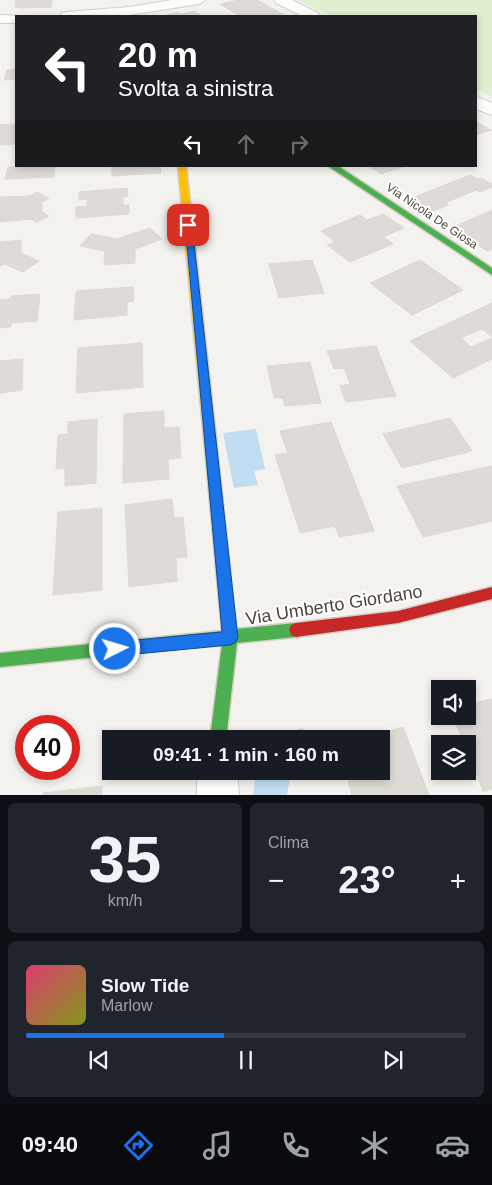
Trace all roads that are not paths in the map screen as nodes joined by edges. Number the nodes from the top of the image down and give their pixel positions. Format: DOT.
graph roads {
  1 [pos="199,0"];
  2 [pos="281,0"];
  3 [pos="131,14"];
  4 [pos="100,15"];
  5 [pos="311,15"];
  6 [pos="0,19"];
  7 [pos="15,19"];
  8 [pos="477,102"];
  9 [pos="492,110"];
  10 [pos="182,167"];
  11 [pos="334,167"];
  12 [pos="492,272"];
  13 [pos="492,593"];
  14 [pos="230,638"];
  15 [pos="0,660"];
  16 [pos="219,730"];
  17 [pos="217,780"];
  18 [pos="218,795"];
  1 -- 3 [label="street"];
  2 -- 5 [label="street"];
  3 -- 4 [label="street"];
  6 -- 7 [label="street"];
  8 -- 9 [label="street"];
  10 -- 14 [label="street"];
  11 -- 12 [label="street, Via Nicola De Giosa"];
  13 -- 14 [label="street, Via Umberto Giordano"];
  14 -- 15 [label="street, Via Umberto Giordano"];
  14 -- 16 [label="street"];
  17 -- 18 [label="street"];
}
